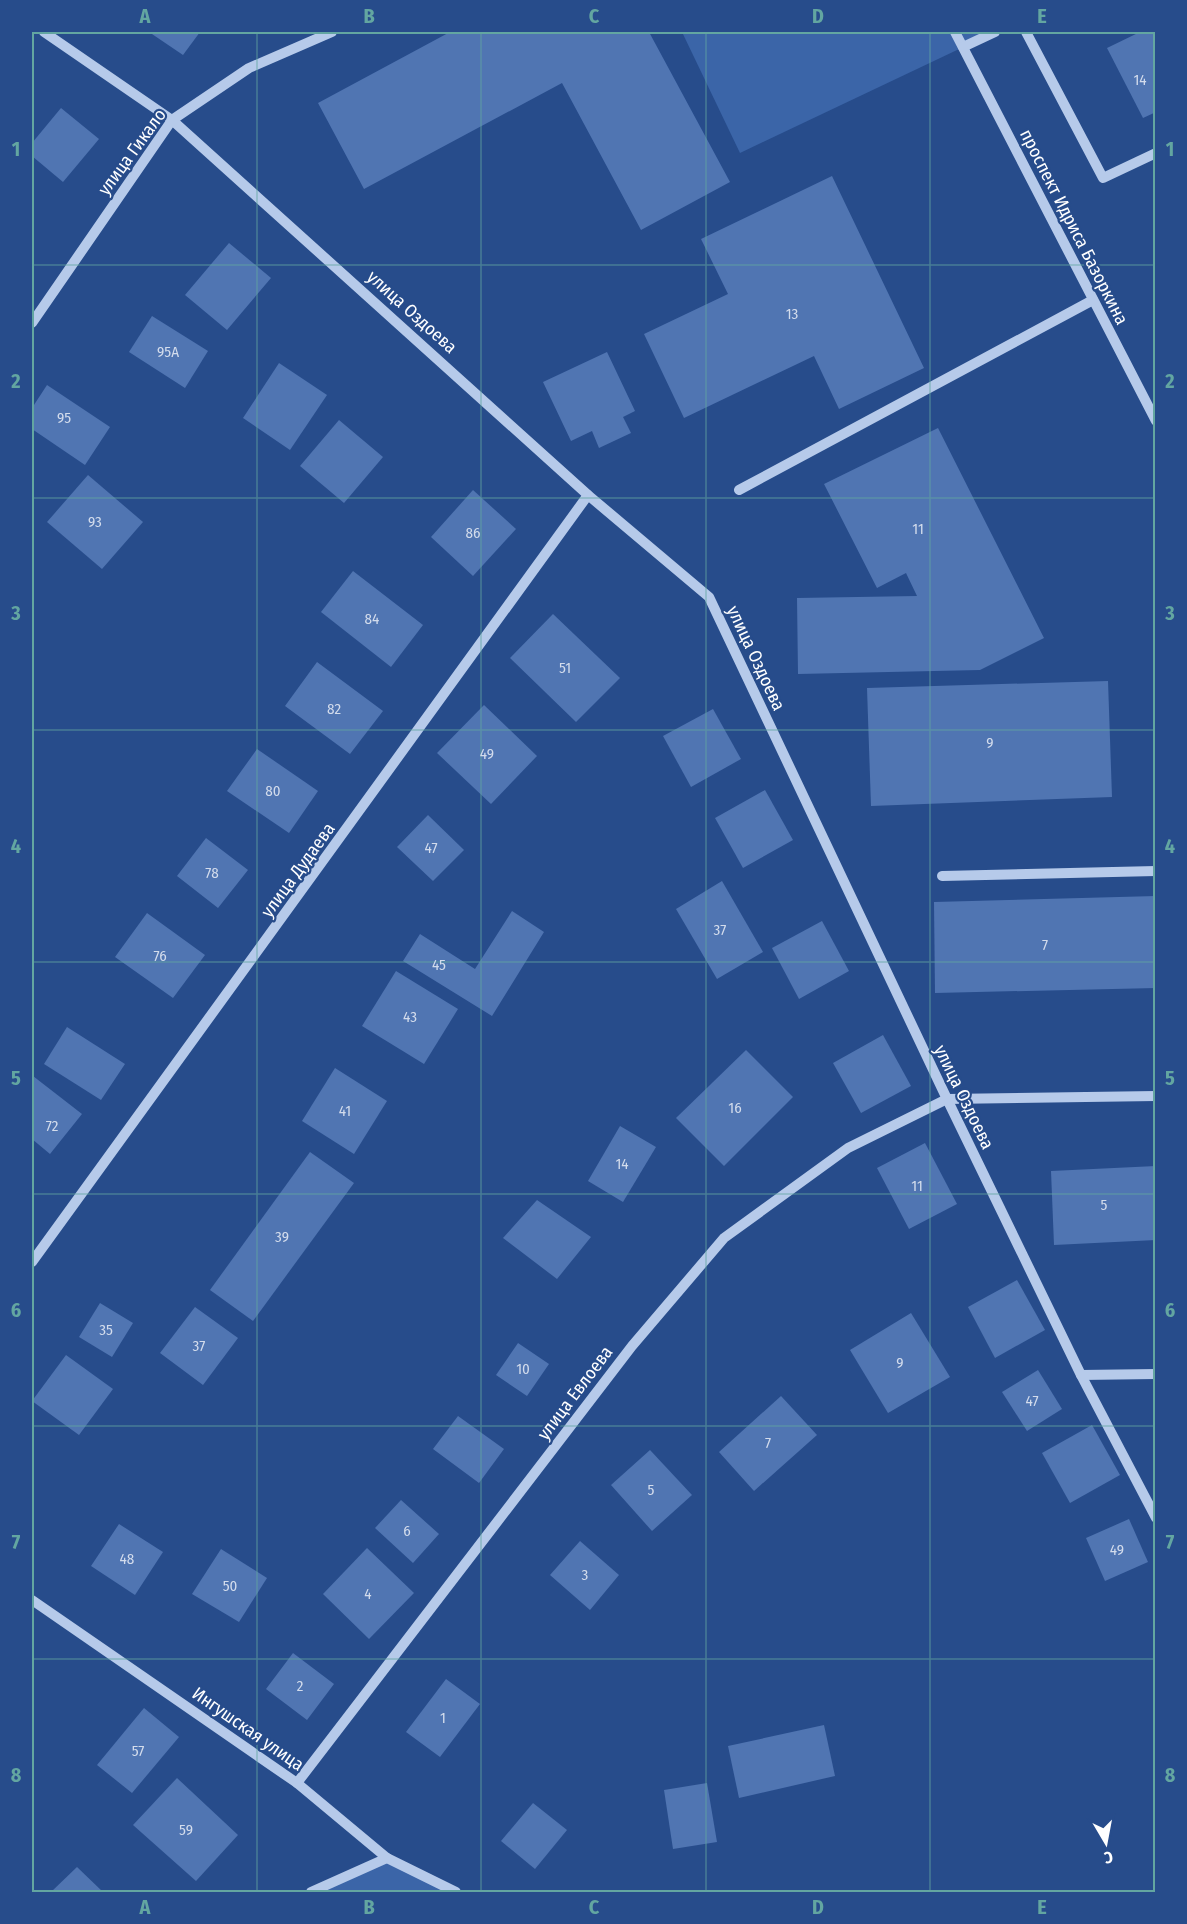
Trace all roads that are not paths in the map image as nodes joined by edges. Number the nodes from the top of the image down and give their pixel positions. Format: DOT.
graph roads {
  1 [pos="44,32"];
  2 [pos="332,32"];
  3 [pos="955,32"];
  4 [pos="995,32"];
  5 [pos="1026,32"];
  6 [pos="963,47"];
  7 [pos="172,120"];
  8 [pos="1155,153"];
  9 [pos="1093,300"];
  10 [pos="32,323"];
  11 [pos="1155,421"];
  12 [pos="740,490"];
  13 [pos="588,495"];
  14 [pos="1155,871"];
  15 [pos="942,876"];
  16 [pos="1155,1096"];
  17 [pos="947,1099"];
  18 [pos="32,1262"];
  19 [pos="1155,1374"];
  20 [pos="1081,1375"];
  21 [pos="1155,1518"];
  22 [pos="32,1600"];
  23 [pos="297,1783"];
  24 [pos="387,1858"];
  25 [pos="311,1893"];
  26 [pos="456,1893"];
  1 -- 7 [label="street, улица Оздоева"];
  2 -- 7 [label="street, улица Гикало"];
  3 -- 6 [label="street, проспект Идриса Базоркина"];
  4 -- 6 [label="street"];
  5 -- 8 [label="street"];
  6 -- 9 [label="street, проспект Идриса Базоркина"];
  7 -- 10 [label="street, улица Гикало"];
  7 -- 13 [label="street, улица Оздоева"];
  9 -- 11 [label="street, проспект Идриса Базоркина"];
  9 -- 12 [label="street"];
  13 -- 17 [label="street, улица Оздоева"];
  13 -- 18 [label="street, улица Дудаева"];
  14 -- 15 [label="street"];
  16 -- 17 [label="street"];
  17 -- 20 [label="street, улица Оздоева"];
  17 -- 23 [label="street, улица Евлоева"];
  19 -- 20 [label="street"];
  20 -- 21 [label="street, улица Оздоева"];
  22 -- 23 [label="street, Ингушская улица"];
  23 -- 24 [label="street, Ингушская улица"];
  24 -- 25 [label="street"];
  24 -- 26 [label="street, Ингушская улица"];
}
